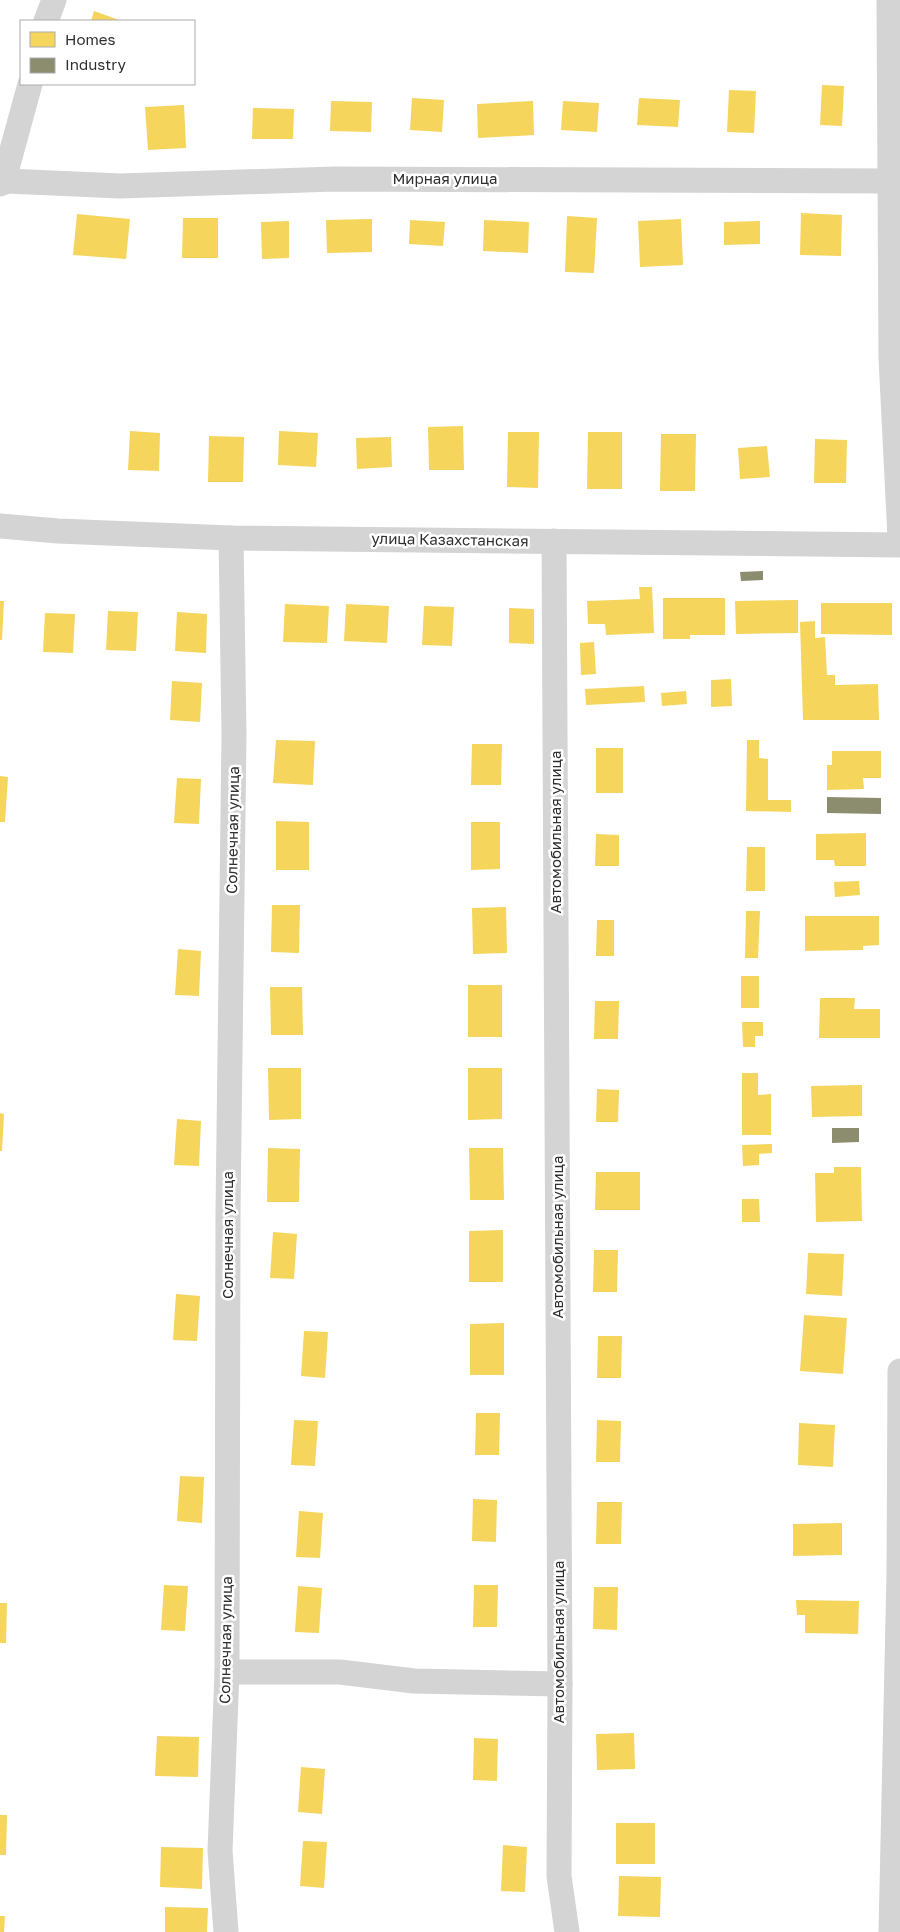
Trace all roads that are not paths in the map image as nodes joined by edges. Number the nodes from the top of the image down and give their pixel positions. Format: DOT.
graph roads {
  1 [pos="54,0"];
  2 [pos="889,0"];
  3 [pos="46,20"];
  4 [pos="30,85"];
  5 [pos="891,181"];
  6 [pos="0,184"];
  7 [pos="0,526"];
  8 [pos="231,538"];
  9 [pos="900,538"];
  10 [pos="554,541"];
  11 [pos="900,546"];
  12 [pos="900,1371"];
  13 [pos="227,1672"];
  14 [pos="560,1684"];
  15 [pos="226,1932"];
  16 [pos="567,1932"];
  17 [pos="891,1932"];
  1 -- 3 [label="street"];
  2 -- 5 [label="street"];
  4 -- 6 [label="street"];
  5 -- 6 [label="street, Мирная улица"];
  5 -- 9 [label="street"];
  7 -- 8 [label="street, улица Казахстанская"];
  8 -- 10 [label="street, улица Казахстанская"];
  8 -- 13 [label="street, Солнечная улица"];
  10 -- 11 [label="street, улица Казахстанская"];
  10 -- 14 [label="street, Автомобильная улица"];
  12 -- 17 [label="street"];
  13 -- 14 [label="street"];
  13 -- 15 [label="street, Солнечная улица"];
  14 -- 16 [label="street, Автомобильная улица"];
}
